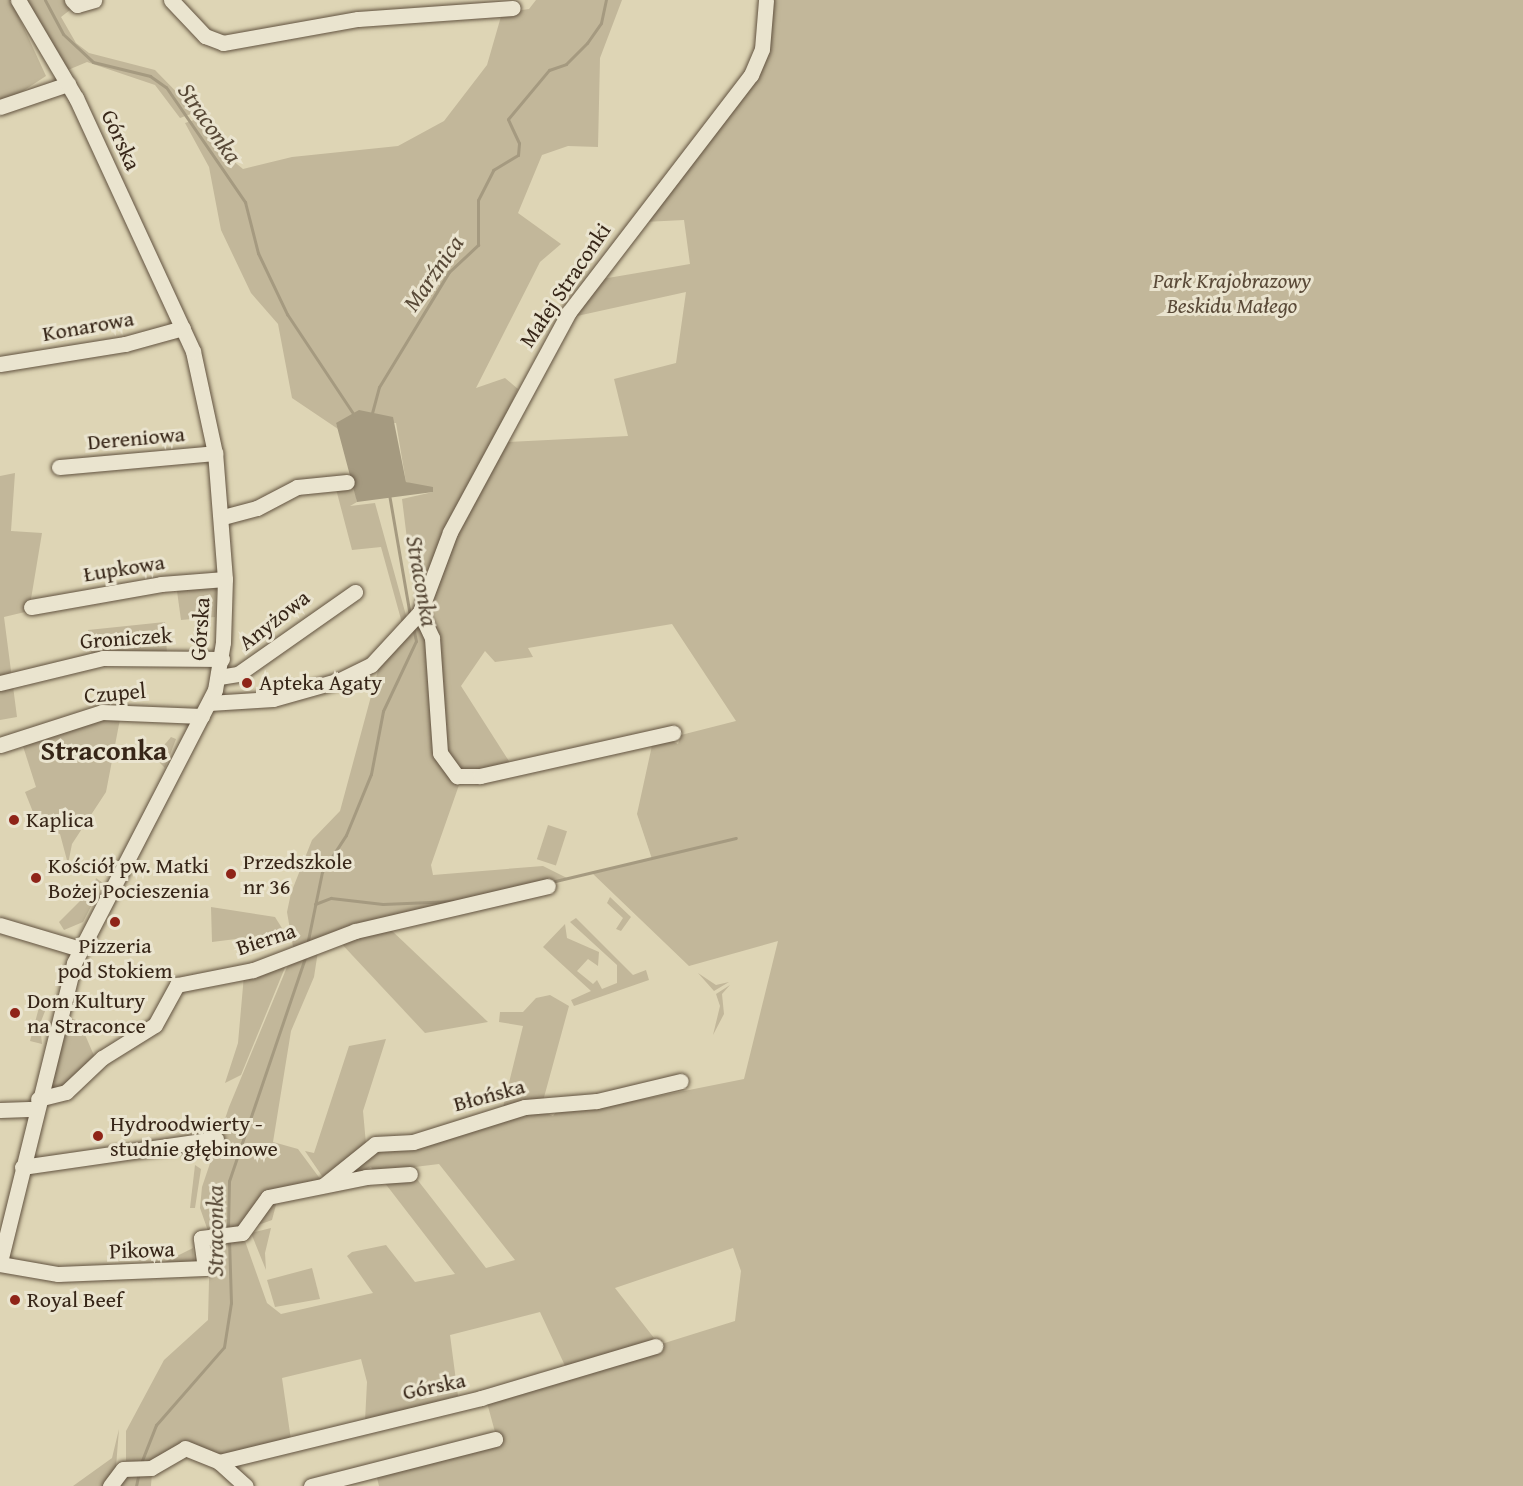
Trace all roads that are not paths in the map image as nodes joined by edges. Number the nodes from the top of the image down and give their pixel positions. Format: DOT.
graph roads {
  1 [pos="18,0"];
  2 [pos="72,0"];
  3 [pos="94,0"];
  4 [pos="171,0"];
  5 [pos="766,0"];
  6 [pos="513,8"];
  7 [pos="68,84"];
  8 [pos="0,107"];
  9 [pos="183,328"];
  10 [pos="0,364"];
  11 [pos="215,453"];
  12 [pos="60,467"];
  13 [pos="346,482"];
  14 [pos="223,517"];
  15 [pos="225,579"];
  16 [pos="355,592"];
  17 [pos="31,607"];
  18 [pos="414,618"];
  19 [pos="222,659"];
  20 [pos="219,677"];
  21 [pos="0,683"];
  22 [pos="206,710"];
  23 [pos="673,733"];
  24 [pos="0,745"];
  25 [pos="548,886"];
  26 [pos="0,925"];
  27 [pos="80,949"];
  28 [pos="681,1081"];
  29 [pos="37,1104"];
  30 [pos="0,1110"];
  31 [pos="216,1139"];
  32 [pos="22,1167"];
  33 [pos="410,1174"];
  34 [pos="324,1185"];
  35 [pos="2,1246"];
  36 [pos="0,1263"];
  37 [pos="655,1346"];
  38 [pos="495,1439"];
  39 [pos="219,1462"];
  40 [pos="110,1486"];
  41 [pos="246,1486"];
  42 [pos="311,1486"];
  1 -- 7 [label="street, Górska"];
  2 -- 3 [label="street"];
  4 -- 6 [label="street"];
  5 -- 18 [label="street, Małej Straconki"];
  7 -- 8 [label="street"];
  7 -- 9 [label="street, Górska"];
  9 -- 10 [label="street, Konarowa"];
  9 -- 11 [label="street, Górska"];
  11 -- 12 [label="street, Dereniowa"];
  11 -- 14 [label="street, Górska"];
  13 -- 14 [label="street"];
  14 -- 15 [label="street, Górska"];
  15 -- 17 [label="street, Łupkowa"];
  15 -- 19 [label="street, Górska"];
  16 -- 20 [label="street, Anyżowa"];
  18 -- 22 [label="street, Małej Straconki"];
  18 -- 23 [label="street"];
  19 -- 20 [label="street, Górska"];
  19 -- 21 [label="street, Groniczek"];
  20 -- 22 [label="street, Górska"];
  22 -- 24 [label="street, Czupel"];
  22 -- 27 [label="street, Górska"];
  25 -- 29 [label="street, Bierna"];
  26 -- 27 [label="street"];
  27 -- 29 [label="street, Górska"];
  28 -- 34 [label="street, Błońska"];
  29 -- 30 [label="street, Bierna"];
  29 -- 32 [label="street, Górska"];
  31 -- 32 [label="street"];
  32 -- 35 [label="street, Górska"];
  33 -- 34 [label="street, Pikowa"];
  34 -- 36 [label="street, Pikowa"];
  35 -- 36 [label="street, Górska"];
  37 -- 39 [label="street, Górska"];
  38 -- 42 [label="street"];
  39 -- 40 [label="street"];
  39 -- 41 [label="street"];
}
